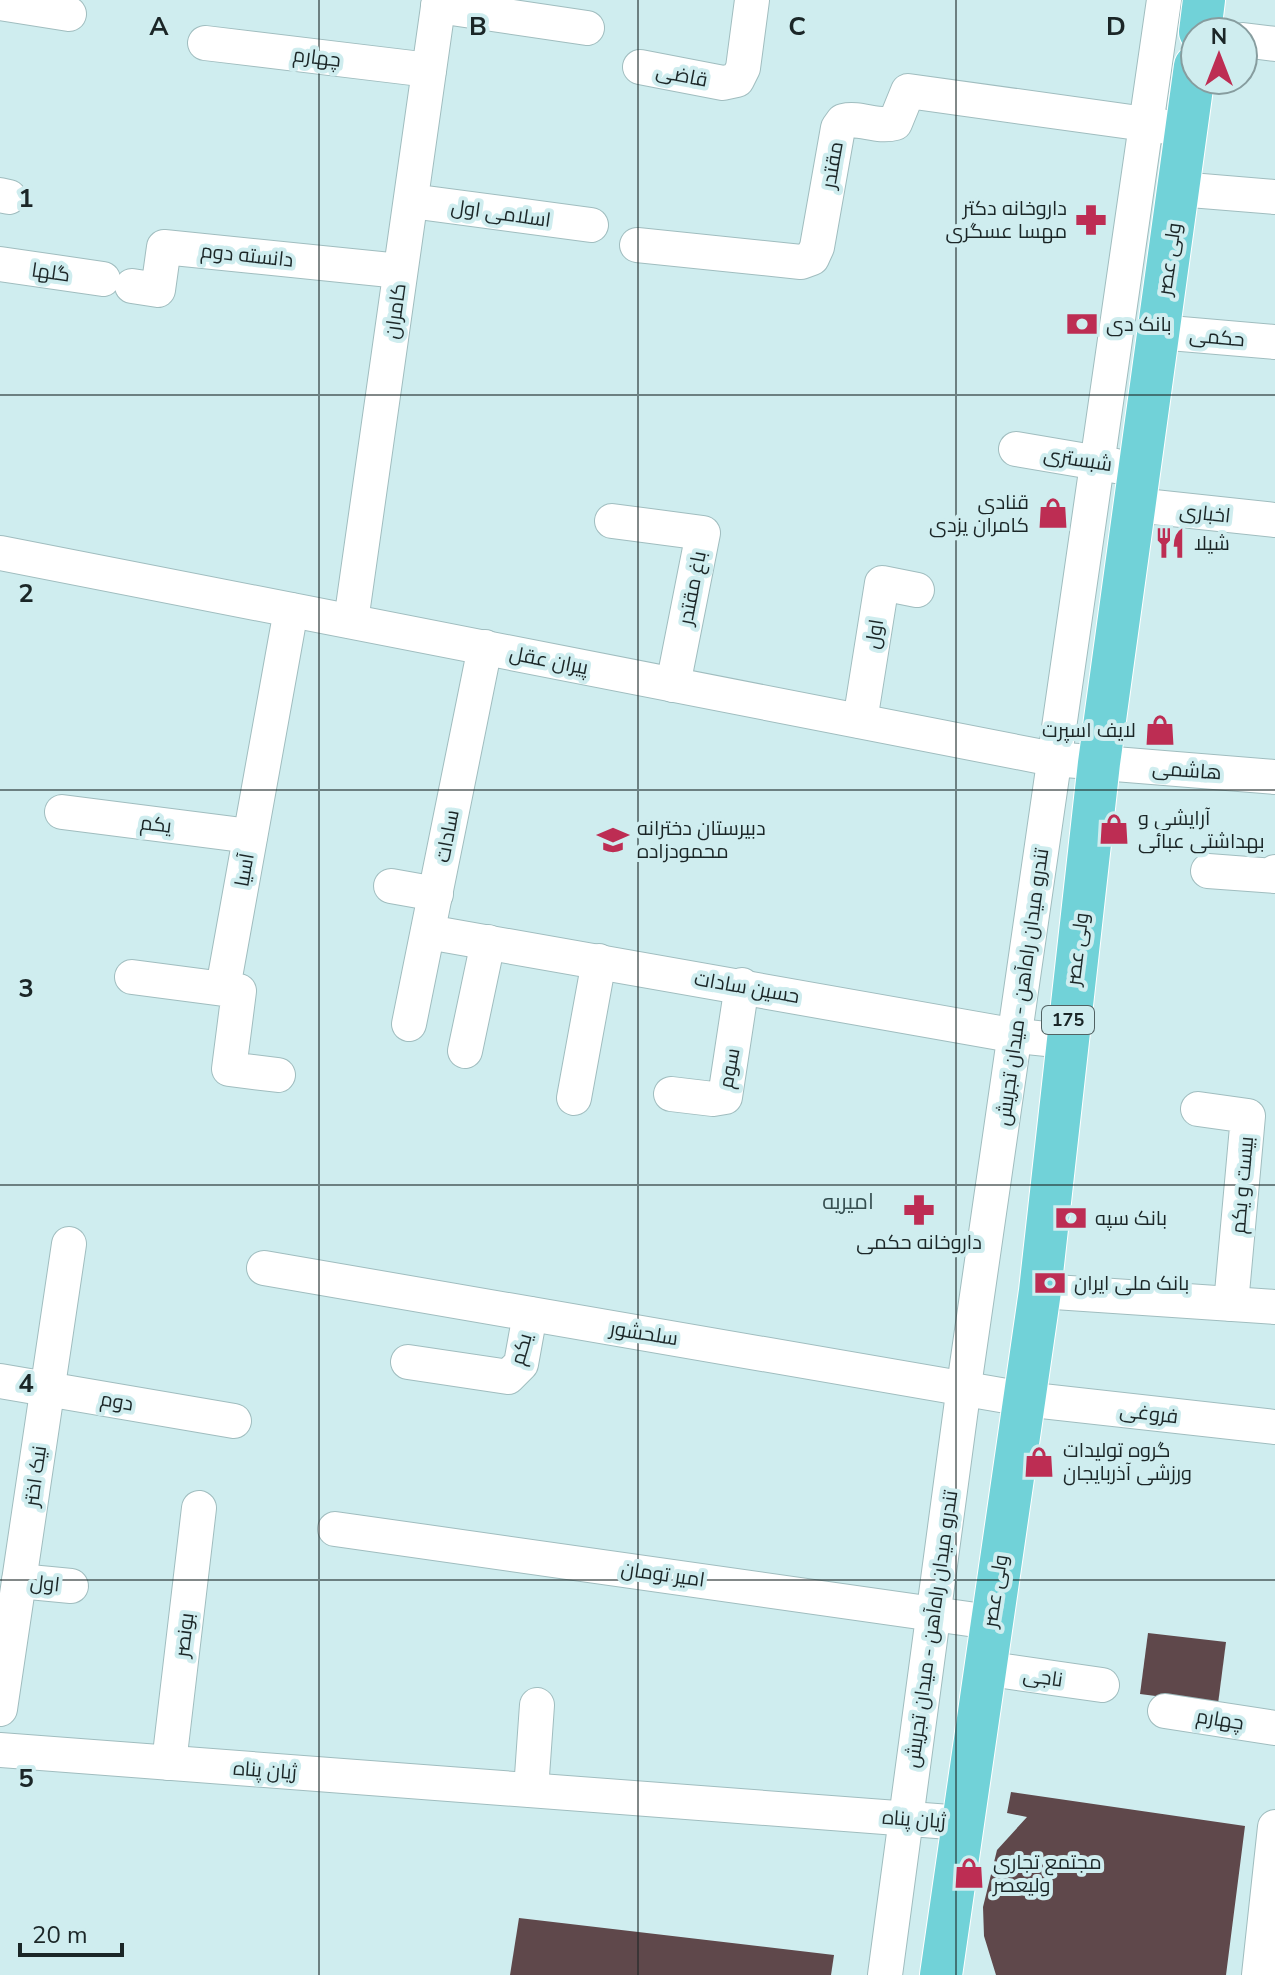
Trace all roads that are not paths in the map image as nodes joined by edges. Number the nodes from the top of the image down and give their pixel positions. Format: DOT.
graph roads {
  1 [pos="752,0"];
  2 [pos="1164,0"];
  3 [pos="0,3"];
  4 [pos="438,3"];
  5 [pos="69,14"];
  6 [pos="587,28"];
  7 [pos="205,43"];
  8 [pos="640,67"];
  9 [pos="429,70"];
  10 [pos="1191,96"];
  11 [pos="1144,124"];
  12 [pos="1186,130"];
  13 [pos="1178,189"];
  14 [pos="1275,197"];
  15 [pos="411,201"];
  16 [pos="591,225"];
  17 [pos="637,245"];
  18 [pos="0,264"];
  19 [pos="400,271"];
  20 [pos="118,282"];
  21 [pos="1158,332"];
  22 [pos="1275,342"];
  23 [pos="1016,449"];
  24 [pos="1095,463"];
  25 [pos="1137,487"];
  26 [pos="1275,520"];
  27 [pos="612,521"];
  28 [pos="0,553"];
  29 [pos="917,590"];
  30 [pos="291,610"];
  31 [pos="351,621"];
  32 [pos="485,647"];
  33 [pos="673,685"];
  34 [pos="860,721"];
  35 [pos="1053,759"];
  36 [pos="1099,763"];
  37 [pos="1275,777"];
  38 [pos="62,812"];
  39 [pos="250,836"];
  40 [pos="1208,871"];
  41 [pos="1275,872"];
  42 [pos="391,886"];
  43 [pos="436,894"];
  44 [pos="428,932"];
  45 [pos="488,942"];
  46 [pos="599,961"];
  47 [pos="132,977"];
  48 [pos="742,985"];
  49 [pos="223,988"];
  50 [pos="409,1024"];
  51 [pos="1017,1036"];
  52 [pos="1066,1041"];
  53 [pos="465,1051"];
  54 [pos="278,1075"];
  55 [pos="671,1094"];
  56 [pos="574,1098"];
  57 [pos="1198,1109"];
  58 [pos="69,1244"];
  59 [pos="264,1268"];
  60 [pos="1040,1291"];
  61 [pos="1231,1304"];
  62 [pos="1275,1307"];
  63 [pos="530,1314"];
  64 [pos="408,1362"];
  65 [pos="0,1381"];
  66 [pos="964,1386"];
  67 [pos="47,1389"];
  68 [pos="1024,1399"];
  69 [pos="234,1421"];
  70 [pos="1275,1427"];
  71 [pos="199,1508"];
  72 [pos="335,1529"];
  73 [pos="19,1581"];
  74 [pos="71,1586"];
  75 [pos="934,1612"];
  76 [pos="990,1622"];
  77 [pos="983,1668"];
  78 [pos="1102,1685"];
  79 [pos="537,1705"];
  80 [pos="0,1709"];
  81 [pos="1165,1711"];
  82 [pos="1275,1728"];
  83 [pos="0,1750"];
  84 [pos="169,1763"];
  85 [pos="531,1790"];
  86 [pos="905,1819"];
  87 [pos="963,1823"];
  88 [pos="1275,1827"];
  89 [pos="1271,1898"];
  90 [pos="885,1975"];
  91 [pos="941,1975"];
  92 [pos="1259,1975"];
  1 -- 8 [label="street, قاضی"];
  2 -- 11 [label="street, تندرو میدان راه‌آهن - میدان تجریش"];
  3 -- 5 [label="street"];
  4 -- 6 [label="street"];
  4 -- 9 [label="street, کامران"];
  7 -- 9 [label="street, چهارم"];
  9 -- 15 [label="street, کامران"];
  10 -- 12 [label="main road, ولی عصر / 175"];
  11 -- 12 [label="street, مقتدر"];
  11 -- 17 [label="street, مقتدر"];
  11 -- 24 [label="street, تندرو میدان راه‌آهن - میدان تجریش"];
  12 -- 13 [label="main road, ولی عصر / 175"];
  13 -- 14 [label="street"];
  13 -- 21 [label="main road, ولی عصر / 175"];
  15 -- 16 [label="street, اسلامی اول"];
  15 -- 19 [label="street, کامران"];
  18 -- 20 [label="street, گلها"];
  19 -- 20 [label="street, دانسته دوم"];
  19 -- 31 [label="street, کامران"];
  21 -- 22 [label="street, حکمی"];
  21 -- 25 [label="main road, ولی عصر / 175"];
  23 -- 24 [label="street, شبستری"];
  24 -- 25 [label="street, شبستری"];
  24 -- 35 [label="street, تندرو میدان راه‌آهن - میدان تجریش"];
  25 -- 26 [label="street, اخباری"];
  25 -- 36 [label="main road, ولی عصر / 175"];
  27 -- 33 [label="street, باغ مقتدر"];
  28 -- 30 [label="street, پیران عقل"];
  29 -- 34 [label="street, اول"];
  30 -- 31 [label="street, پیران عقل"];
  30 -- 39 [label="street, آسیا"];
  31 -- 32 [label="street, پیران عقل"];
  32 -- 33 [label="street, پیران عقل"];
  32 -- 43 [label="street, سادات"];
  33 -- 34 [label="street, پیران عقل"];
  34 -- 35 [label="street, پیران عقل"];
  35 -- 36 [label="street, پیران عقل"];
  35 -- 51 [label="street, تندرو میدان راه‌آهن - میدان تجریش"];
  36 -- 37 [label="street, هاشمی"];
  36 -- 52 [label="main road, ولی عصر / 175"];
  38 -- 39 [label="street, یکم"];
  39 -- 49 [label="street, آسیا"];
  40 -- 41 [label="street"];
  42 -- 43 [label="street"];
  43 -- 44 [label="street, سادات"];
  44 -- 45 [label="street, حسین سادات"];
  44 -- 50 [label="street, سادات"];
  45 -- 46 [label="street, حسین سادات"];
  45 -- 53 [label="street"];
  46 -- 48 [label="street, حسین سادات"];
  46 -- 56 [label="street"];
  47 -- 49 [label="street"];
  48 -- 51 [label="street, حسین سادات"];
  48 -- 55 [label="street, سوم"];
  49 -- 54 [label="street"];
  51 -- 52 [label="street, حسین سادات"];
  51 -- 66 [label="street, تندرو میدان راه‌آهن - میدان تجریش"];
  52 -- 60 [label="main road, ولی عصر / 175"];
  57 -- 61 [label="street, بیست و یکم"];
  58 -- 67 [label="street, نیک اختر"];
  59 -- 63 [label="street, سلحشور"];
  60 -- 61 [label="street"];
  60 -- 68 [label="main road, ولی عصر / 175"];
  61 -- 62 [label="street"];
  63 -- 64 [label="street, یکم"];
  63 -- 66 [label="street, سلحشور"];
  65 -- 67 [label="street, دوم"];
  66 -- 68 [label="street, سلحشور"];
  66 -- 75 [label="street, تندرو میدان راه‌آهن - میدان تجریش"];
  67 -- 69 [label="street, دوم"];
  67 -- 73 [label="street, نیک اختر"];
  68 -- 70 [label="street, فروغی"];
  68 -- 76 [label="main road, ولی عصر / 175"];
  71 -- 84 [label="street, بونصر"];
  72 -- 75 [label="street, امیر تومان"];
  73 -- 74 [label="street, اول"];
  73 -- 80 [label="street, نیک اختر"];
  75 -- 76 [label="street, امیر تومان"];
  75 -- 86 [label="street, تندرو میدان راه‌آهن - میدان تجریش"];
  76 -- 77 [label="main road, ولی عصر / 175"];
  77 -- 78 [label="street, ناجی"];
  77 -- 87 [label="main road, ولی عصر / 175"];
  79 -- 85 [label="street"];
  81 -- 82 [label="street, چهارم"];
  83 -- 84 [label="street, ژیان پناه"];
  84 -- 85 [label="street, ژیان پناه"];
  85 -- 86 [label="street, ژیان پناه"];
  86 -- 87 [label="street, ژیان پناه"];
  86 -- 90 [label="street, تندرو میدان راه‌آهن - میدان تجریش"];
  87 -- 91 [label="main road, ولی عصر / 175"];
  88 -- 89 [label="street"];
  89 -- 92 [label="street"];
}
